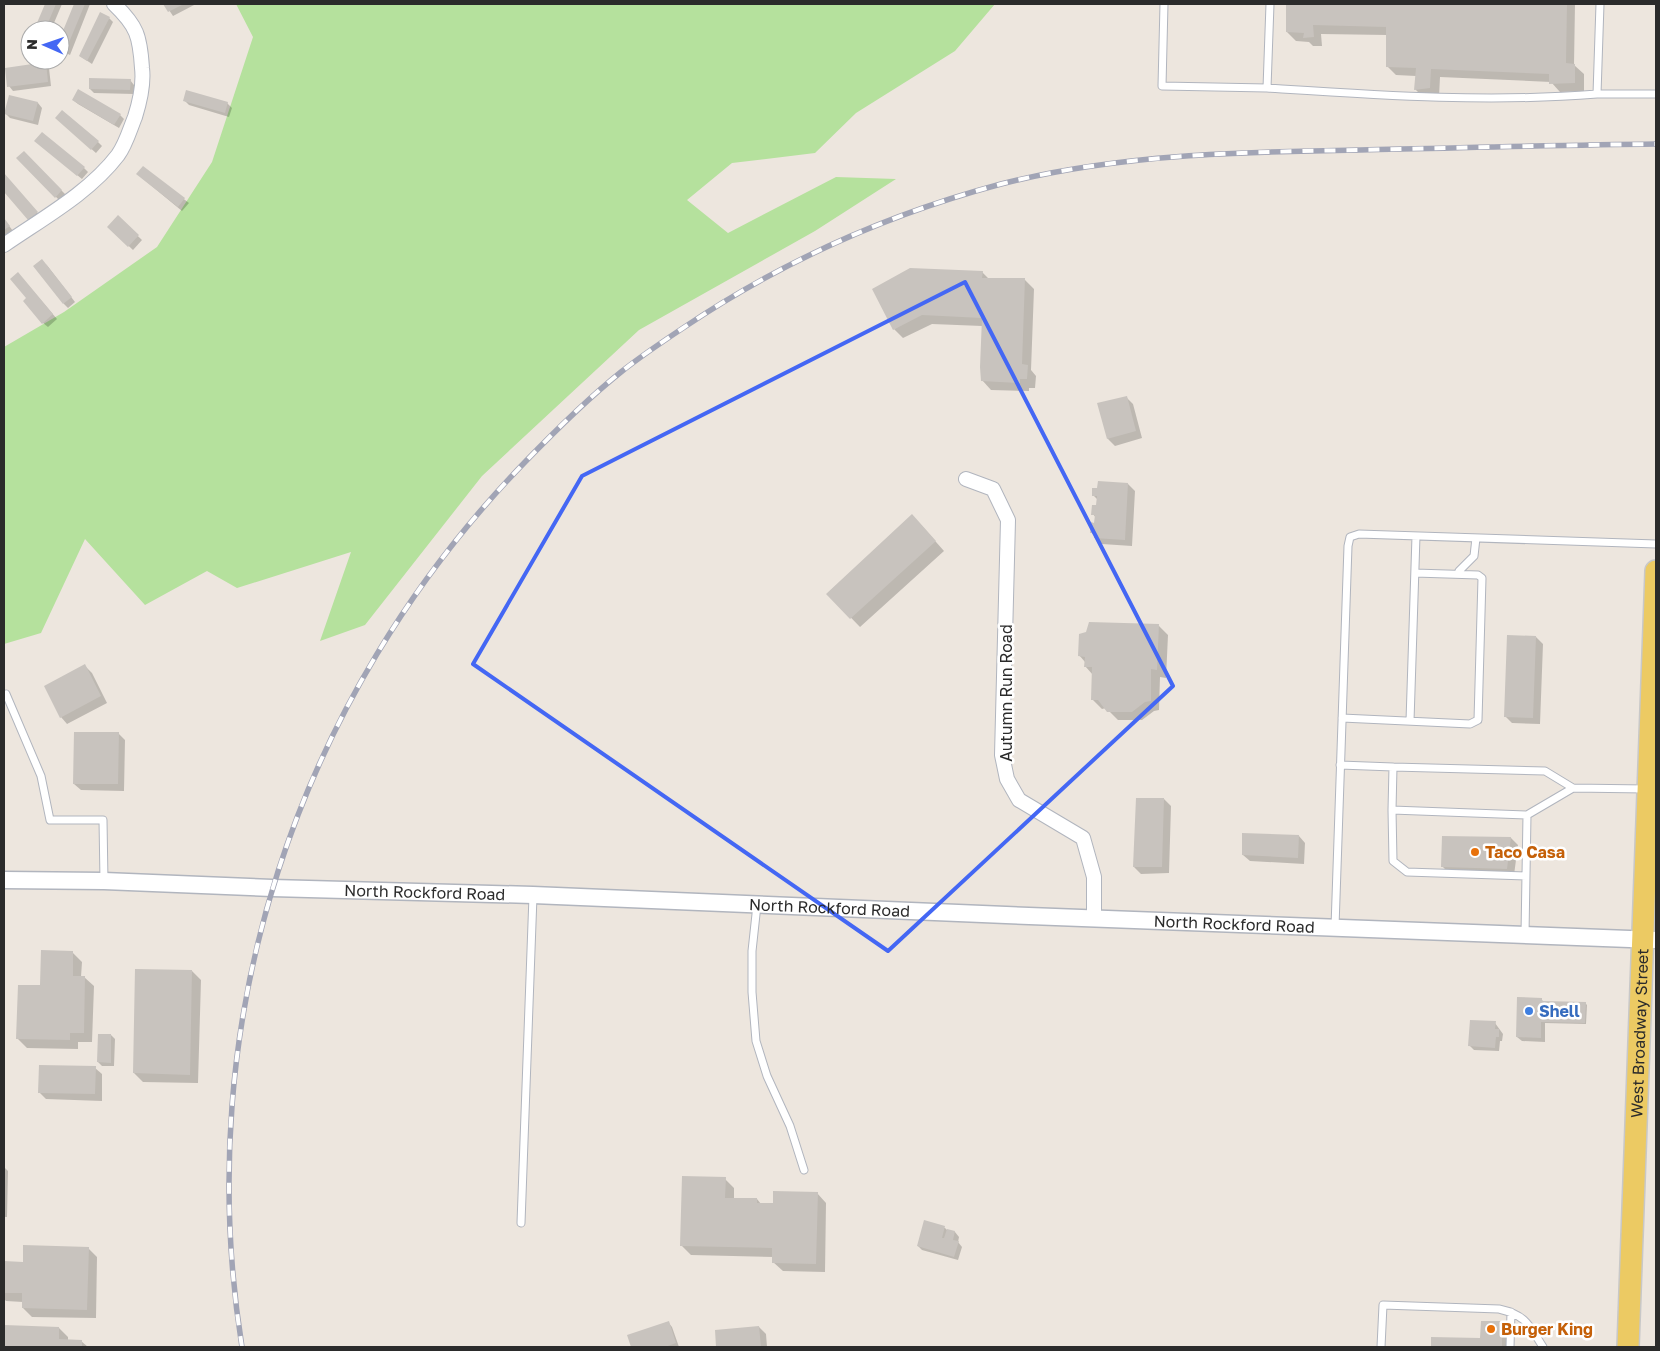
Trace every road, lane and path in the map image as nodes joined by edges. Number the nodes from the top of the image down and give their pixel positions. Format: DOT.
graph roads {
  1 [pos="114,4"];
  2 [pos="1164,4"];
  3 [pos="1270,4"];
  4 [pos="1600,4"];
  5 [pos="1266,88"];
  6 [pos="1597,94"];
  7 [pos="1656,94"];
  8 [pos="4,245"];
  9 [pos="966,479"];
  10 [pos="1416,536"];
  11 [pos="1476,538"];
  12 [pos="1656,544"];
  13 [pos="1656,571"];
  14 [pos="1415,573"];
  15 [pos="1459,574"];
  16 [pos="4,695"];
  17 [pos="1342,718"];
  18 [pos="1410,721"];
  19 [pos="1340,765"];
  20 [pos="1393,767"];
  21 [pos="1573,788"];
  22 [pos="1648,789"];
  23 [pos="1392,810"];
  24 [pos="1527,815"];
  25 [pos="1526,876"];
  26 [pos="4,880"];
  27 [pos="104,881"];
  28 [pos="533,895"];
  29 [pos="757,905"];
  30 [pos="1094,918"];
  31 [pos="1335,927"];
  32 [pos="1525,934"];
  33 [pos="1649,940"];
  34 [pos="804,1170"];
  35 [pos="522,1223"];
  36 [pos="1511,1312"];
  37 [pos="1380,1347"];
  38 [pos="1510,1347"];
  39 [pos="1544,1347"];
  40 [pos="1628,1347"];
  1 -- 8 [label="street"];
  2 -- 5 [label="lane"];
  3 -- 5 [label="lane"];
  4 -- 6 [label="lane"];
  5 -- 6 [label="lane"];
  6 -- 7 [label="lane"];
  9 -- 30 [label="street, Autumn Run Road"];
  10 -- 11 [label="lane"];
  10 -- 14 [label="lane"];
  10 -- 17 [label="lane"];
  11 -- 12 [label="lane"];
  11 -- 15 [label="lane"];
  13 -- 22 [label="main road, West Broadway Street"];
  14 -- 15 [label="lane"];
  14 -- 18 [label="lane"];
  15 -- 18 [label="lane"];
  16 -- 27 [label="lane"];
  17 -- 18 [label="lane"];
  17 -- 19 [label="lane"];
  19 -- 20 [label="lane"];
  19 -- 31 [label="lane"];
  20 -- 21 [label="lane"];
  20 -- 23 [label="lane"];
  21 -- 22 [label="lane"];
  21 -- 24 [label="lane"];
  22 -- 33 [label="main road, West Broadway Street"];
  23 -- 24 [label="lane"];
  23 -- 25 [label="lane"];
  24 -- 25 [label="lane"];
  25 -- 32 [label="lane"];
  26 -- 27 [label="street, North Rockford Road"];
  27 -- 28 [label="street, North Rockford Road"];
  28 -- 29 [label="street, North Rockford Road"];
  28 -- 35 [label="lane"];
  29 -- 30 [label="street, North Rockford Road"];
  29 -- 34 [label="lane"];
  30 -- 31 [label="street, North Rockford Road"];
  31 -- 32 [label="street, North Rockford Road"];
  32 -- 33 [label="street, North Rockford Road"];
  33 -- 40 [label="main road, West Broadway Street"];
  36 -- 37 [label="lane"];
  36 -- 38 [label="lane"];
  36 -- 39 [label="lane"];
}
